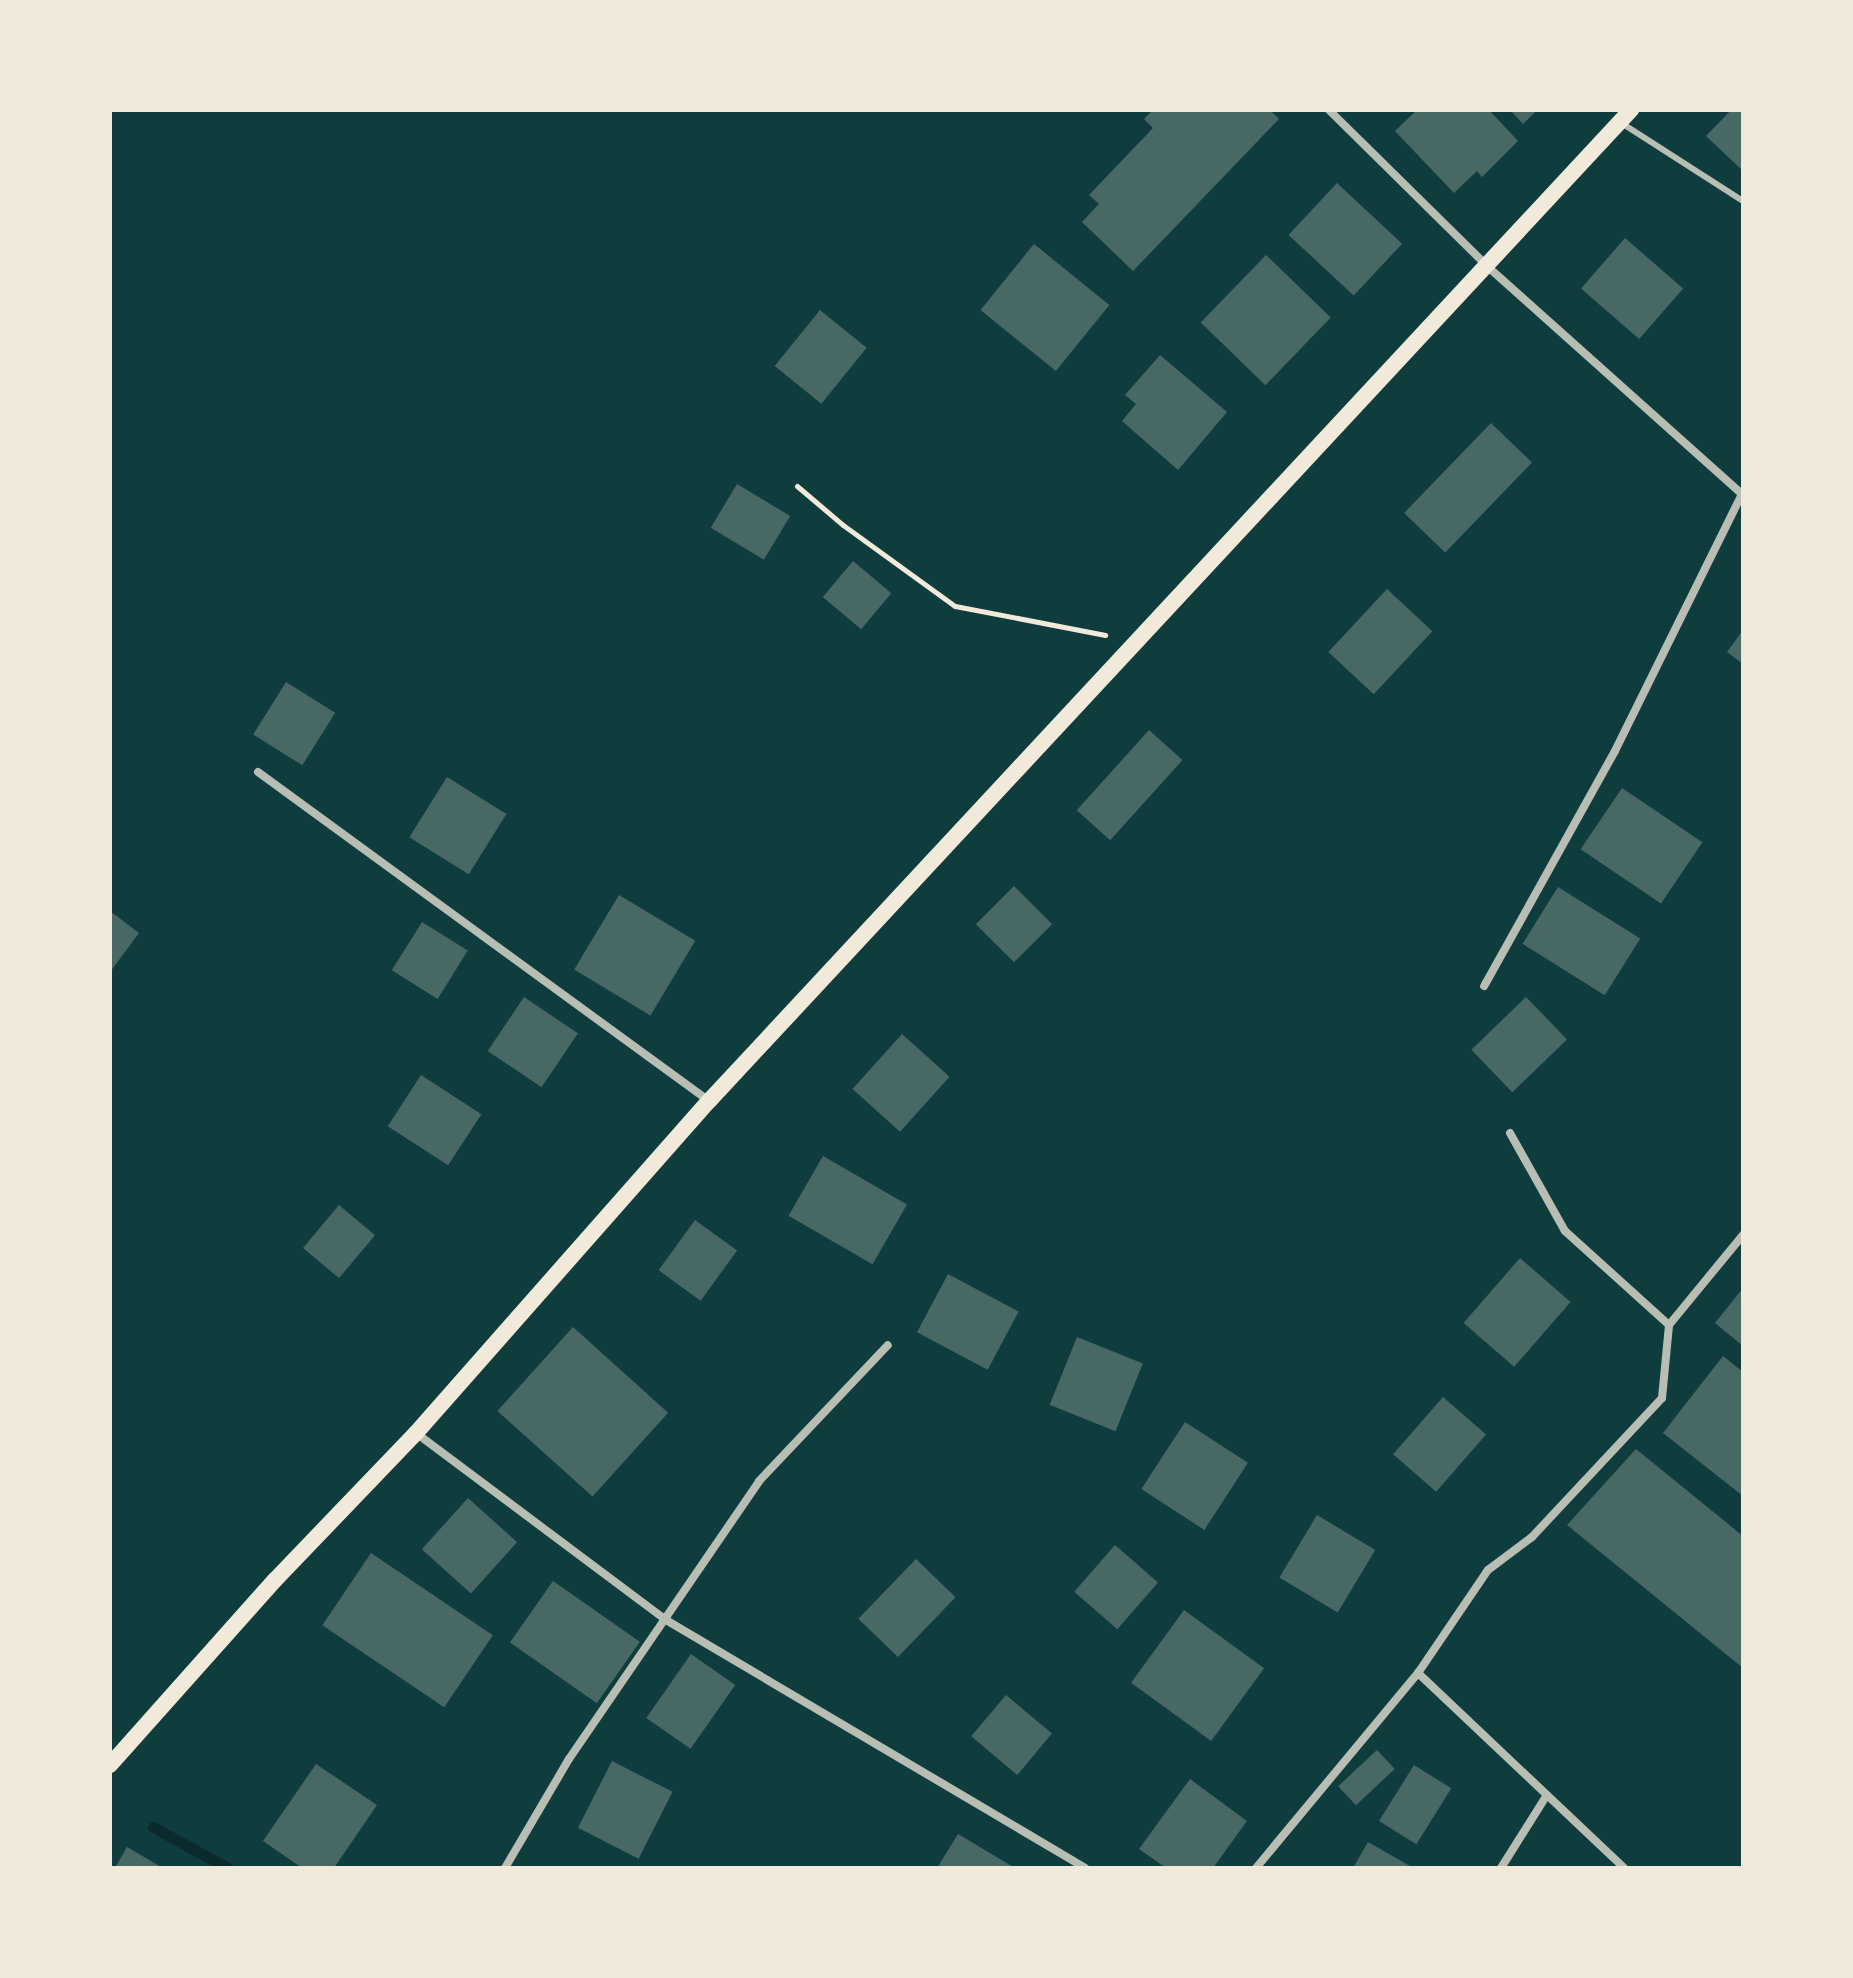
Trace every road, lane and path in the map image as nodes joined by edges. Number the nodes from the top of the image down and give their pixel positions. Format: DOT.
graph roads {
  1 [pos="1329,110"];
  2 [pos="1625,116"];
  3 [pos="1743,201"];
  4 [pos="1488,267"];
  5 [pos="797,486"];
  6 [pos="1139,642"];
  7 [pos="258,772"];
  8 [pos="1484,986"];
  9 [pos="709,1101"];
  10 [pos="1510,1133"];
  11 [pos="1743,1235"];
  12 [pos="1669,1325"];
  13 [pos="888,1345"];
  14 [pos="416,1433"];
  15 [pos="666,1620"];
  16 [pos="1418,1673"];
  17 [pos="110,1765"];
  18 [pos="1547,1795"];
  19 [pos="505,1868"];
  20 [pos="1085,1868"];
  21 [pos="1256,1868"];
  22 [pos="1501,1868"];
  23 [pos="1624,1868"];
  1 -- 4 [label="street"];
  2 -- 3 [label="lane"];
  2 -- 4 [label="main road"];
  4 -- 6 [label="main road"];
  4 -- 8 [label="street"];
  5 -- 6 [label="path"];
  6 -- 9 [label="main road"];
  7 -- 9 [label="street"];
  9 -- 14 [label="main road"];
  10 -- 12 [label="street"];
  11 -- 12 [label="street"];
  12 -- 16 [label="street"];
  13 -- 15 [label="street"];
  14 -- 15 [label="street"];
  14 -- 17 [label="main road"];
  15 -- 19 [label="street"];
  15 -- 20 [label="street"];
  16 -- 18 [label="street"];
  16 -- 21 [label="street"];
  18 -- 22 [label="street"];
  18 -- 23 [label="street"];
}
